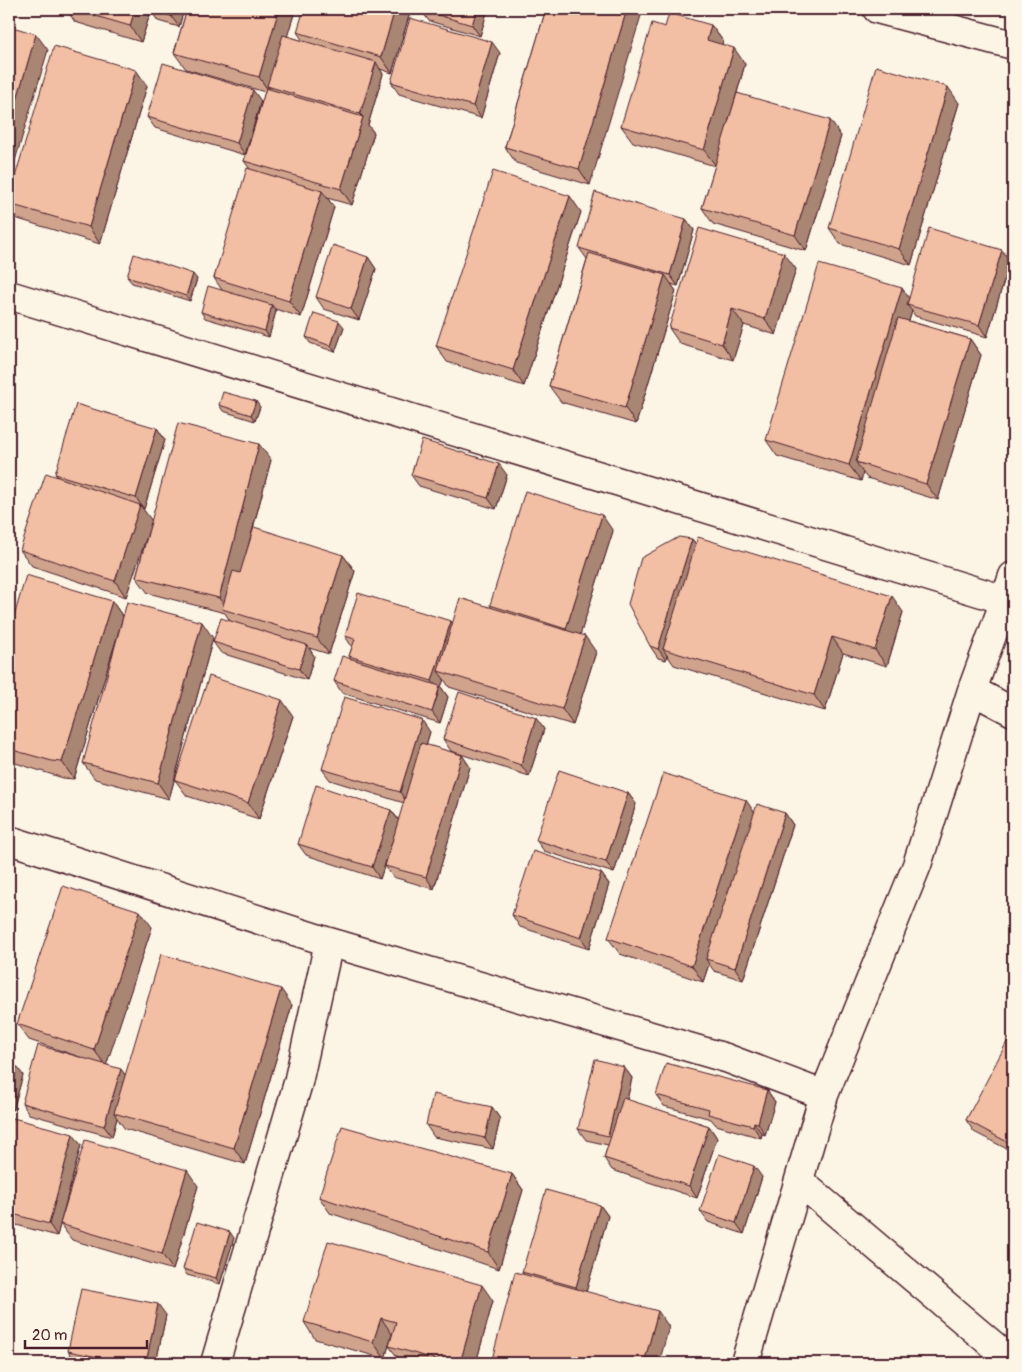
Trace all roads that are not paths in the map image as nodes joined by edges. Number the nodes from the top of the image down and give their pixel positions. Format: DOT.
graph roads {
  1 [pos="877,9"];
  2 [pos="1013,45"];
  3 [pos="9,294"];
  4 [pos="1009,588"];
  5 [pos="972,690"];
  6 [pos="1013,712"];
  7 [pos="9,840"];
  8 [pos="329,942"];
  9 [pos="824,1095"];
  10 [pos="799,1181"];
  11 [pos="1013,1362"];
  12 [pos="215,1363"];
  13 [pos="745,1363"];
  1 -- 2 [label="street"];
  3 -- 4 [label="street"];
  4 -- 5 [label="street"];
  5 -- 6 [label="street"];
  5 -- 9 [label="street"];
  7 -- 8 [label="street"];
  8 -- 9 [label="street"];
  8 -- 12 [label="street"];
  9 -- 10 [label="street"];
  10 -- 11 [label="street"];
  10 -- 13 [label="street"];
}
